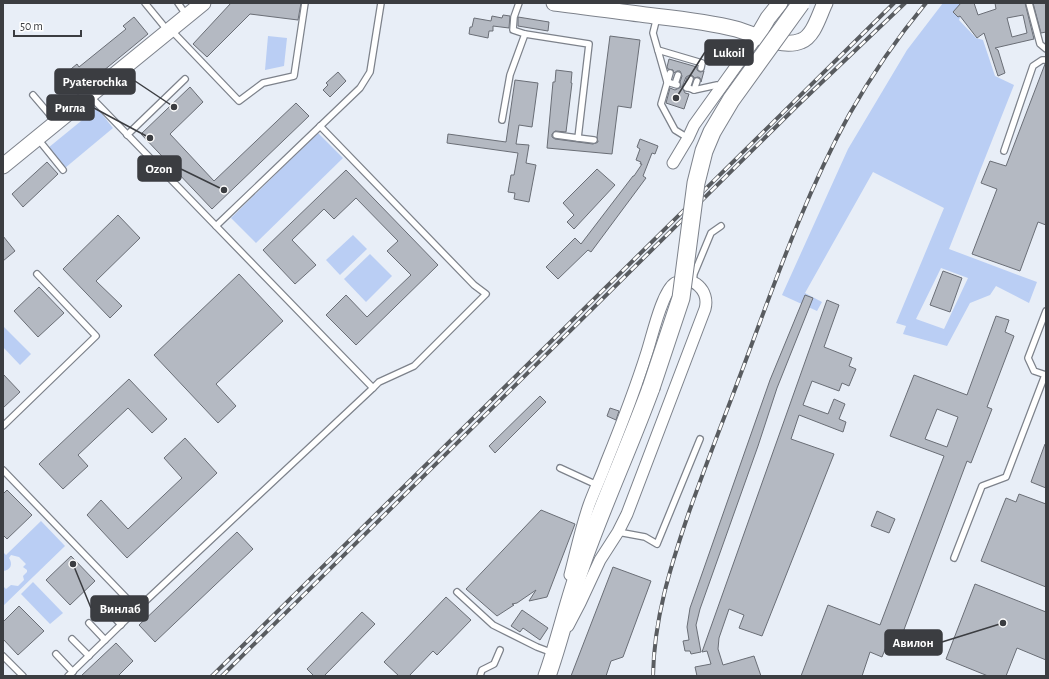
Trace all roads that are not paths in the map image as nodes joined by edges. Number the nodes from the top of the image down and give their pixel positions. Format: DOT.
graph roads {
  1 [pos="145,3"];
  2 [pos="178,3"];
  3 [pos="204,3"];
  4 [pos="305,3"];
  5 [pos="381,3"];
  6 [pos="519,3"];
  7 [pos="554,3"];
  8 [pos="780,3"];
  9 [pos="801,3"];
  10 [pos="825,3"];
  11 [pos="1030,3"];
  12 [pos="188,16"];
  13 [pos="657,16"];
  14 [pos="170,31"];
  15 [pos="525,34"];
  16 [pos="757,37"];
  17 [pos="1046,49"];
  18 [pos="658,50"];
  19 [pos="1046,60"];
  20 [pos="701,68"];
  21 [pos="670,73"];
  22 [pos="678,75"];
  23 [pos="185,79"];
  24 [pos="690,79"];
  25 [pos="697,81"];
  26 [pos="667,82"];
  27 [pos="721,88"];
  28 [pos="694,90"];
  29 [pos="33,95"];
  30 [pos="89,95"];
  31 [pos="502,120"];
  32 [pos="56,123"];
  33 [pos="320,126"];
  34 [pos="127,135"];
  35 [pos="556,135"];
  36 [pos="37,138"];
  37 [pos="578,138"];
  38 [pos="688,138"];
  39 [pos="594,140"];
  40 [pos="1004,151"];
  41 [pos="673,163"];
  42 [pos="3,166"];
  43 [pos="63,170"];
  44 [pos="216,226"];
  45 [pos="722,226"];
  46 [pos="37,274"];
  47 [pos="694,282"];
  48 [pos="1046,312"];
  49 [pos="1045,375"];
  50 [pos="373,388"];
  51 [pos="3,426"];
  52 [pos="700,439"];
  53 [pos="560,468"];
  54 [pos="4,472"];
  55 [pos="597,485"];
  56 [pos="618,532"];
  57 [pos="954,558"];
  58 [pos="457,592"];
  59 [pos="105,607"];
  60 [pos="137,610"];
  61 [pos="89,623"];
  62 [pos="121,625"];
  63 [pos="72,638"];
  64 [pos="105,640"];
  65 [pos="557,645"];
  66 [pos="500,650"];
  67 [pos="56,654"];
  68 [pos="3,656"];
  69 [pos="89,656"];
  70 [pos="70,674"];
  71 [pos="23,676"];
  72 [pos="480,676"];
  73 [pos="547,676"];
  1 -- 14 [label="lane"];
  2 -- 12 [label="lane"];
  3 -- 12 [label="main road"];
  4 -- 14 [label="lane"];
  5 -- 33 [label="lane"];
  6 -- 15 [label="lane"];
  7 -- 13 [label="main road"];
  8 -- 16 [label="main road"];
  9 -- 65 [label="main road, bridge"];
  10 -- 16 [label="main road"];
  11 -- 17 [label="lane"];
  12 -- 14 [label="main road"];
  13 -- 16 [label="main road"];
  13 -- 18 [label="lane"];
  14 -- 30 [label="main road"];
  15 -- 31 [label="lane"];
  15 -- 37 [label="lane"];
  16 -- 27 [label="street"];
  18 -- 20 [label="lane"];
  18 -- 26 [label="lane"];
  19 -- 40 [label="lane"];
  21 -- 26 [label="lane"];
  22 -- 26 [label="lane"];
  23 -- 34 [label="lane"];
  24 -- 28 [label="lane"];
  25 -- 28 [label="lane"];
  26 -- 38 [label="lane"];
  27 -- 28 [label="lane"];
  27 -- 38 [label="street"];
  29 -- 32 [label="lane"];
  30 -- 32 [label="main road"];
  30 -- 34 [label="lane"];
  32 -- 36 [label="main road"];
  33 -- 44 [label="lane"];
  33 -- 50 [label="lane"];
  34 -- 44 [label="lane"];
  35 -- 37 [label="lane"];
  36 -- 42 [label="main road"];
  36 -- 43 [label="lane"];
  37 -- 39 [label="lane"];
  38 -- 41 [label="street"];
  44 -- 50 [label="lane"];
  45 -- 47 [label="lane"];
  46 -- 51 [label="lane"];
  47 -- 55 [label="street"];
  47 -- 56 [label="street"];
  48 -- 49 [label="lane"];
  49 -- 57 [label="lane"];
  50 -- 60 [label="lane"];
  52 -- 56 [label="lane"];
  53 -- 55 [label="lane"];
  54 -- 60 [label="lane"];
  55 -- 65 [label="street"];
  56 -- 65 [label="street"];
  58 -- 65 [label="lane"];
  59 -- 62 [label="lane"];
  60 -- 62 [label="lane"];
  61 -- 64 [label="lane"];
  62 -- 64 [label="lane"];
  63 -- 69 [label="lane"];
  64 -- 69 [label="lane"];
  65 -- 73 [label="main road"];
  66 -- 72 [label="lane"];
  67 -- 70 [label="lane"];
  68 -- 71 [label="lane"];
  69 -- 70 [label="lane"];
}
